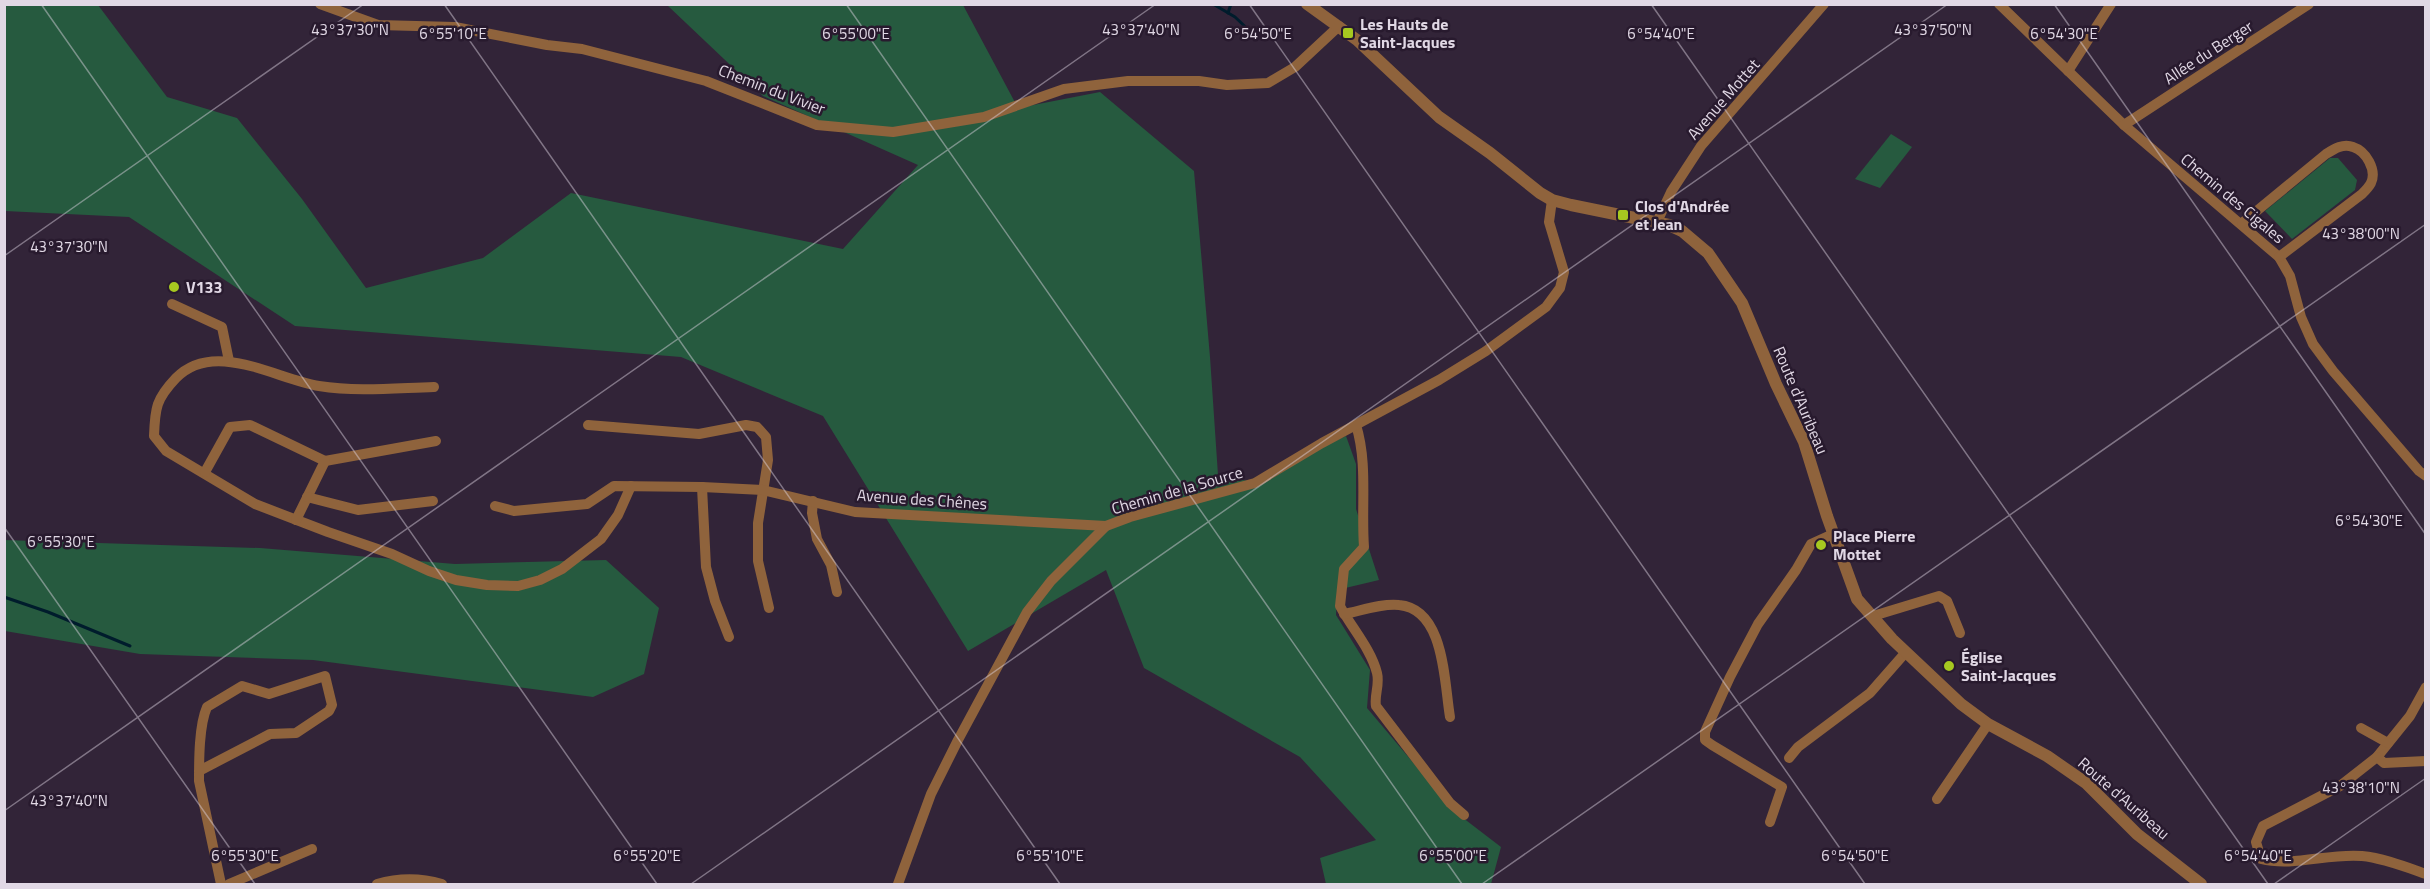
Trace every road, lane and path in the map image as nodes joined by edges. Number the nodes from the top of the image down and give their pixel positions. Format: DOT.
graph roads {
  1 [pos="320,4"];
  2 [pos="1307,4"];
  3 [pos="1824,4"];
  4 [pos="1999,4"];
  5 [pos="2111,4"];
  6 [pos="2309,4"];
  7 [pos="1339,26"];
  8 [pos="2068,71"];
  9 [pos="2124,125"];
  10 [pos="1552,200"];
  11 [pos="1657,222"];
  12 [pos="2242,223"];
  13 [pos="2279,256"];
  14 [pos="172,304"];
  15 [pos="229,361"];
  16 [pos="434,387"];
  17 [pos="1356,424"];
  18 [pos="588,425"];
  19 [pos="436,441"];
  20 [pos="325,461"];
  21 [pos="205,472"];
  22 [pos="2426,476"];
  23 [pos="631,486"];
  24 [pos="702,487"];
  25 [pos="763,490"];
  26 [pos="307,496"];
  27 [pos="433,501"];
  28 [pos="813,501"];
  29 [pos="495,506"];
  30 [pos="296,520"];
  31 [pos="1106,526"];
  32 [pos="1833,534"];
  33 [pos="837,592"];
  34 [pos="769,608"];
  35 [pos="1344,614"];
  36 [pos="1873,616"];
  37 [pos="1960,633"];
  38 [pos="729,637"];
  39 [pos="1906,652"];
  40 [pos="2426,687"];
  41 [pos="1450,717"];
  42 [pos="1988,724"];
  43 [pos="2361,728"];
  44 [pos="2388,743"];
  45 [pos="2377,757"];
  46 [pos="1789,758"];
  47 [pos="2426,761"];
  48 [pos="199,771"];
  49 [pos="1937,799"];
  50 [pos="1464,815"];
  51 [pos="1770,822"];
  52 [pos="312,849"];
  53 [pos="2426,874"];
  54 [pos="902,881"];
  55 [pos="2200,884"];
  56 [pos="221,885"];
  57 [pos="229,885"];
  58 [pos="377,885"];
  59 [pos="442,885"];
  1 -- 7 [label="street, Chemin du Vivier"];
  2 -- 7 [label="street, Route d'Auribeau"];
  3 -- 11 [label="street, Avenue Mottet"];
  4 -- 8 [label="street, Chemin des Cigales"];
  5 -- 8 [label="street"];
  6 -- 9 [label="street, Allée du Berger"];
  7 -- 10 [label="street, Route d'Auribeau"];
  8 -- 9 [label="street, Chemin des Cigales"];
  9 -- 12 [label="street, Chemin des Cigales"];
  10 -- 11 [label="street, Route d'Auribeau"];
  10 -- 17 [label="street, Chemin de la Source"];
  11 -- 32 [label="street, Route d'Auribeau"];
  12 -- 13 [label="street, Chemin des Cigales"];
  12 -- 13 [label="street"];
  13 -- 22 [label="street, Chemin des Cigales"];
  14 -- 15 [label="street"];
  15 -- 16 [label="street"];
  15 -- 21 [label="street"];
  17 -- 31 [label="street, Chemin de la Source"];
  17 -- 35 [label="street"];
  18 -- 25 [label="street"];
  19 -- 20 [label="street"];
  20 -- 21 [label="street"];
  20 -- 26 [label="street"];
  21 -- 30 [label="street"];
  23 -- 24 [label="street, Avenue des Chênes"];
  23 -- 29 [label="street, Avenue des Chênes"];
  23 -- 30 [label="street"];
  24 -- 25 [label="street, Avenue des Chênes"];
  24 -- 38 [label="street"];
  25 -- 28 [label="street, Avenue des Chênes"];
  25 -- 34 [label="street"];
  26 -- 27 [label="street"];
  26 -- 30 [label="street"];
  28 -- 31 [label="street, Avenue des Chênes"];
  28 -- 33 [label="street"];
  31 -- 54 [label="street, Chemin de la Source"];
  32 -- 36 [label="street, Route d'Auribeau"];
  32 -- 51 [label="street"];
  35 -- 41 [label="street"];
  35 -- 50 [label="street"];
  36 -- 37 [label="street"];
  36 -- 39 [label="street, Route d'Auribeau"];
  39 -- 42 [label="street, Route d'Auribeau"];
  39 -- 46 [label="street"];
  40 -- 44 [label="street"];
  42 -- 49 [label="street"];
  42 -- 55 [label="street, Route d'Auribeau"];
  43 -- 44 [label="street"];
  44 -- 45 [label="street"];
  45 -- 47 [label="street"];
  45 -- 53 [label="street"];
  48 -- 48 [label="street"];
  48 -- 56 [label="street"];
  52 -- 57 [label="street"];
  58 -- 59 [label="street"];
}
